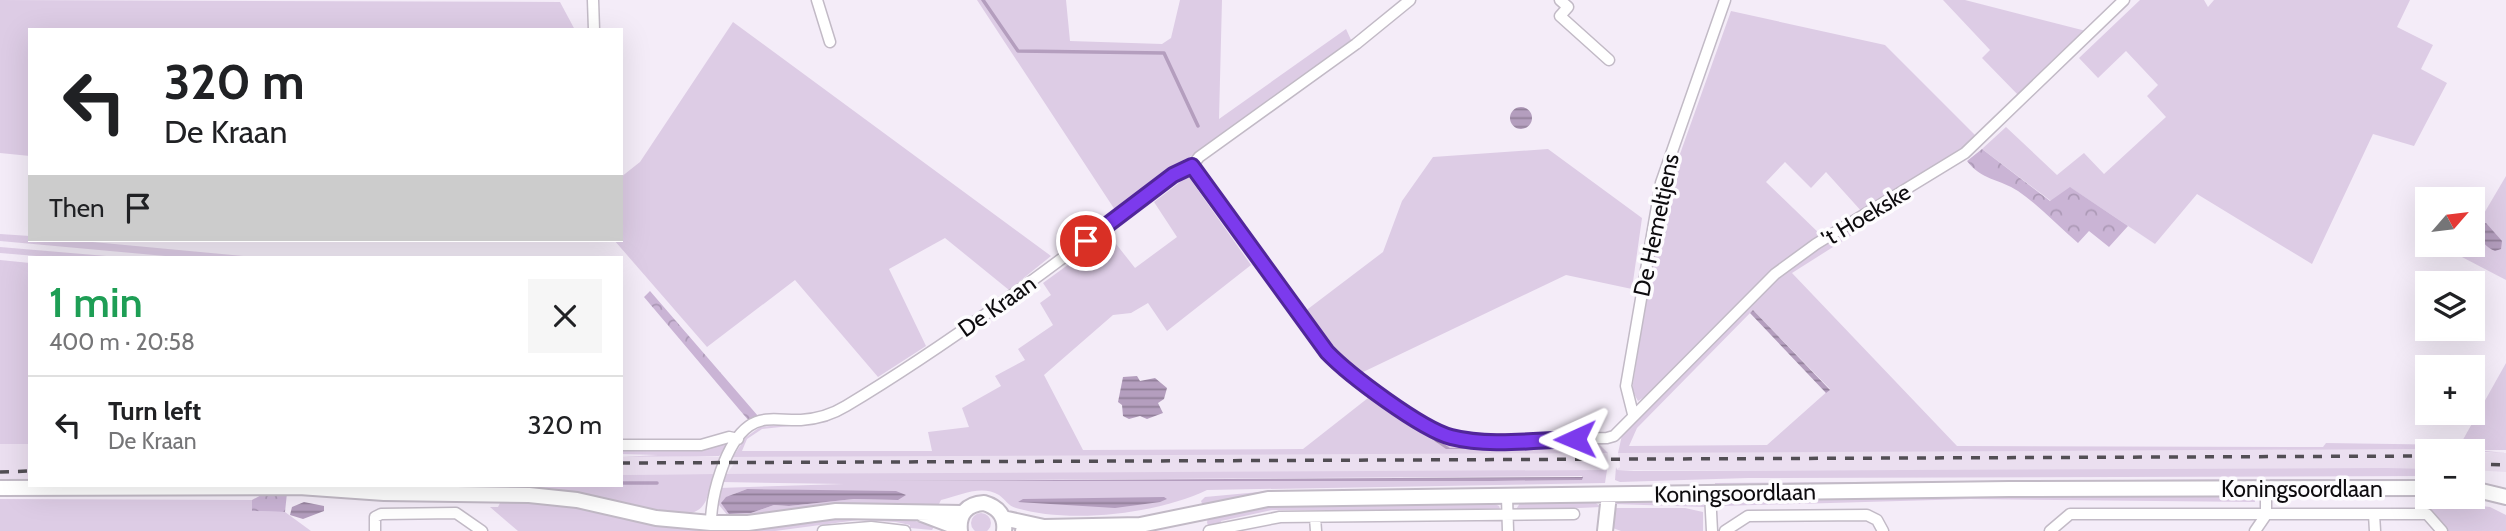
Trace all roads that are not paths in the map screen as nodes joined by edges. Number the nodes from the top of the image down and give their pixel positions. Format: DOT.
graph roads {
  1 [pos="593,0"];
  2 [pos="817,0"];
  3 [pos="1410,0"];
  4 [pos="1560,0"];
  5 [pos="1725,0"];
  6 [pos="2123,0"];
  7 [pos="594,28"];
  8 [pos="830,42"];
  9 [pos="1609,60"];
  10 [pos="1192,166"];
  11 [pos="1633,414"];
  12 [pos="738,439"];
  13 [pos="623,445"];
  14 [pos="0,488"];
  15 [pos="2415,488"];
  16 [pos="2266,489"];
  17 [pos="2485,492"];
  18 [pos="1710,493"];
  19 [pos="1609,495"];
  20 [pos="1507,497"];
  21 [pos="2506,497"];
  22 [pos="962,513"];
  23 [pos="1197,513"];
  24 [pos="922,514"];
  25 [pos="1574,514"];
  26 [pos="2374,514"];
  27 [pos="2266,515"];
  28 [pos="1315,517"];
  29 [pos="1507,517"];
  30 [pos="711,523"];
  31 [pos="1003,524"];
  32 [pos="1045,527"];
  33 [pos="959,530"];
  34 [pos="375,531"];
  35 [pos="482,531"];
  36 [pos="823,531"];
  37 [pos="905,531"];
  38 [pos="1023,531"];
  39 [pos="1207,531"];
  40 [pos="1316,531"];
  41 [pos="1507,531"];
  42 [pos="1605,531"];
  43 [pos="1712,531"];
  44 [pos="1725,531"];
  45 [pos="1883,531"];
  46 [pos="2050,531"];
  47 [pos="2255,531"];
  48 [pos="2375,531"];
  49 [pos="2442,531"];
  1 -- 7 [label="street"];
  2 -- 8 [label="street"];
  3 -- 10 [label="street, De Kraan"];
  4 -- 9 [label="street"];
  5 -- 11 [label="street, De Hemeltjens"];
  6 -- 11 [label="street, 't Hoekske"];
  10 -- 11 [label="street, 't Hoekske"];
  10 -- 12 [label="street, De Kraan"];
  12 -- 13 [label="street"];
  12 -- 30 [label="street"];
  14 -- 30 [label="street"];
  15 -- 16 [label="street, Koningsoordlaan"];
  16 -- 18 [label="street, Koningsoordlaan"];
  16 -- 27 [label="street"];
  17 -- 21 [label="street"];
  18 -- 19 [label="street, Koningsoordlaan"];
  18 -- 43 [label="street"];
  19 -- 20 [label="street, Koningsoordlaan"];
  19 -- 42 [label="street"];
  20 -- 23 [label="street, Koningsoordlaan"];
  20 -- 29 [label="street"];
  22 -- 24 [label="street"];
  22 -- 31 [label="street, Koningsoordlaan"];
  22 -- 33 [label="street"];
  23 -- 32 [label="street, Koningsoordlaan"];
  23 -- 39 [label="street"];
  24 -- 30 [label="street"];
  24 -- 33 [label="street"];
  25 -- 29 [label="street"];
  26 -- 27 [label="street"];
  26 -- 48 [label="street"];
  26 -- 49 [label="street"];
  27 -- 46 [label="street"];
  27 -- 47 [label="street"];
  28 -- 29 [label="street"];
  28 -- 39 [label="street"];
  28 -- 40 [label="street"];
  29 -- 41 [label="street"];
  31 -- 32 [label="street, Koningsoordlaan"];
  32 -- 38 [label="street, Koningsoordlaan"];
  34 -- 35 [label="street"];
  36 -- 37 [label="street"];
  44 -- 45 [label="street"];
}
